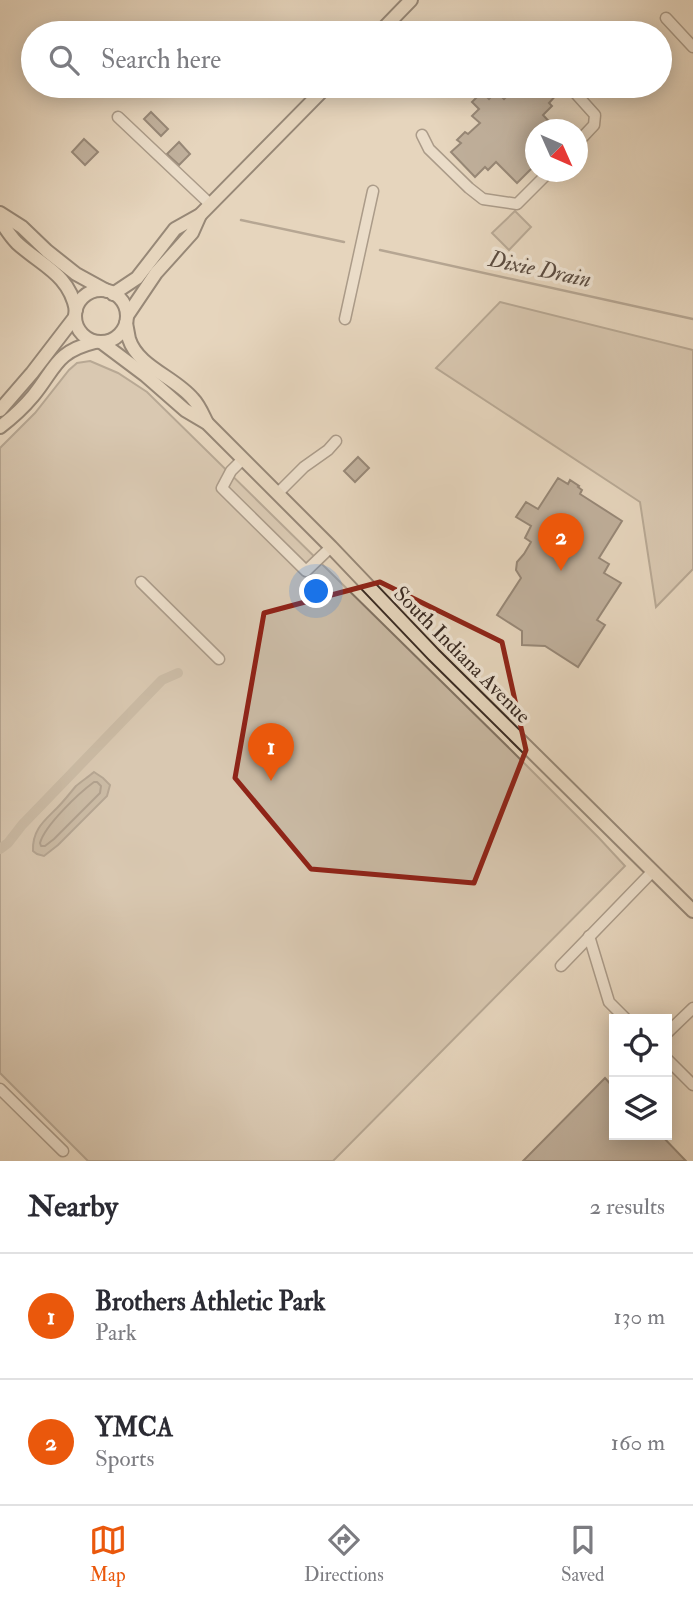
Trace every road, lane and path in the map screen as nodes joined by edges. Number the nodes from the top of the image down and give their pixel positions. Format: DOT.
graph roads {
  1 [pos="411,0"];
  2 [pos="666,18"];
  3 [pos="391,21"];
  4 [pos="669,21"];
  5 [pos="672,24"];
  6 [pos="693,47"];
  7 [pos="315,98"];
  8 [pos="580,98"];
  9 [pos="118,117"];
  10 [pos="588,131"];
  11 [pos="422,135"];
  12 [pos="539,182"];
  13 [pos="373,191"];
  14 [pos="210,204"];
  15 [pos="0,213"];
  16 [pos="200,215"];
  17 [pos="0,220"];
  18 [pos="110,292"];
  19 [pos="75,314"];
  20 [pos="126,319"];
  21 [pos="345,319"];
  22 [pos="98,342"];
  23 [pos="0,410"];
  24 [pos="207,423"];
  25 [pos="0,427"];
  26 [pos="336,441"];
  27 [pos="243,459"];
  28 [pos="278,493"];
  29 [pos="331,547"];
  30 [pos="141,582"];
  31 [pos="219,659"];
  32 [pos="652,872"];
  33 [pos="693,911"];
  34 [pos="589,936"];
  35 [pos="561,966"];
  36 [pos="693,1008"];
  37 [pos="621,1014"];
  38 [pos="672,1028"];
  39 [pos="672,1064"];
  40 [pos="693,1085"];
  41 [pos="0,1089"];
  42 [pos="63,1152"];
  1 -- 3 [label="main road"];
  2 -- 4 [label="street"];
  5 -- 6 [label="street"];
  7 -- 14 [label="main road"];
  8 -- 10 [label="street"];
  9 -- 14 [label="street"];
  11 -- 12 [label="street"];
  13 -- 21 [label="street"];
  14 -- 16 [label="main road"];
  15 -- 18 [label="main road"];
  16 -- 18 [label="main road"];
  16 -- 20 [label="main road"];
  17 -- 19 [label="main road"];
  18 -- 19 [label="main road"];
  18 -- 20 [label="main road"];
  19 -- 22 [label="main road"];
  19 -- 23 [label="main road"];
  20 -- 22 [label="main road"];
  20 -- 24 [label="main road, South Indiana Avenue"];
  22 -- 24 [label="main road, South Indiana Avenue"];
  22 -- 25 [label="main road"];
  24 -- 27 [label="main road, South Indiana Avenue"];
  26 -- 28 [label="street"];
  27 -- 28 [label="main road, South Indiana Avenue"];
  27 -- 29 [label="street"];
  28 -- 29 [label="main road, South Indiana Avenue"];
  29 -- 32 [label="main road, South Indiana Avenue"];
  30 -- 31 [label="street"];
  32 -- 33 [label="main road, South Indiana Avenue"];
  32 -- 34 [label="street"];
  34 -- 35 [label="street"];
  34 -- 37 [label="street"];
  36 -- 38 [label="street"];
  39 -- 40 [label="street"];
  41 -- 42 [label="street"];
}
